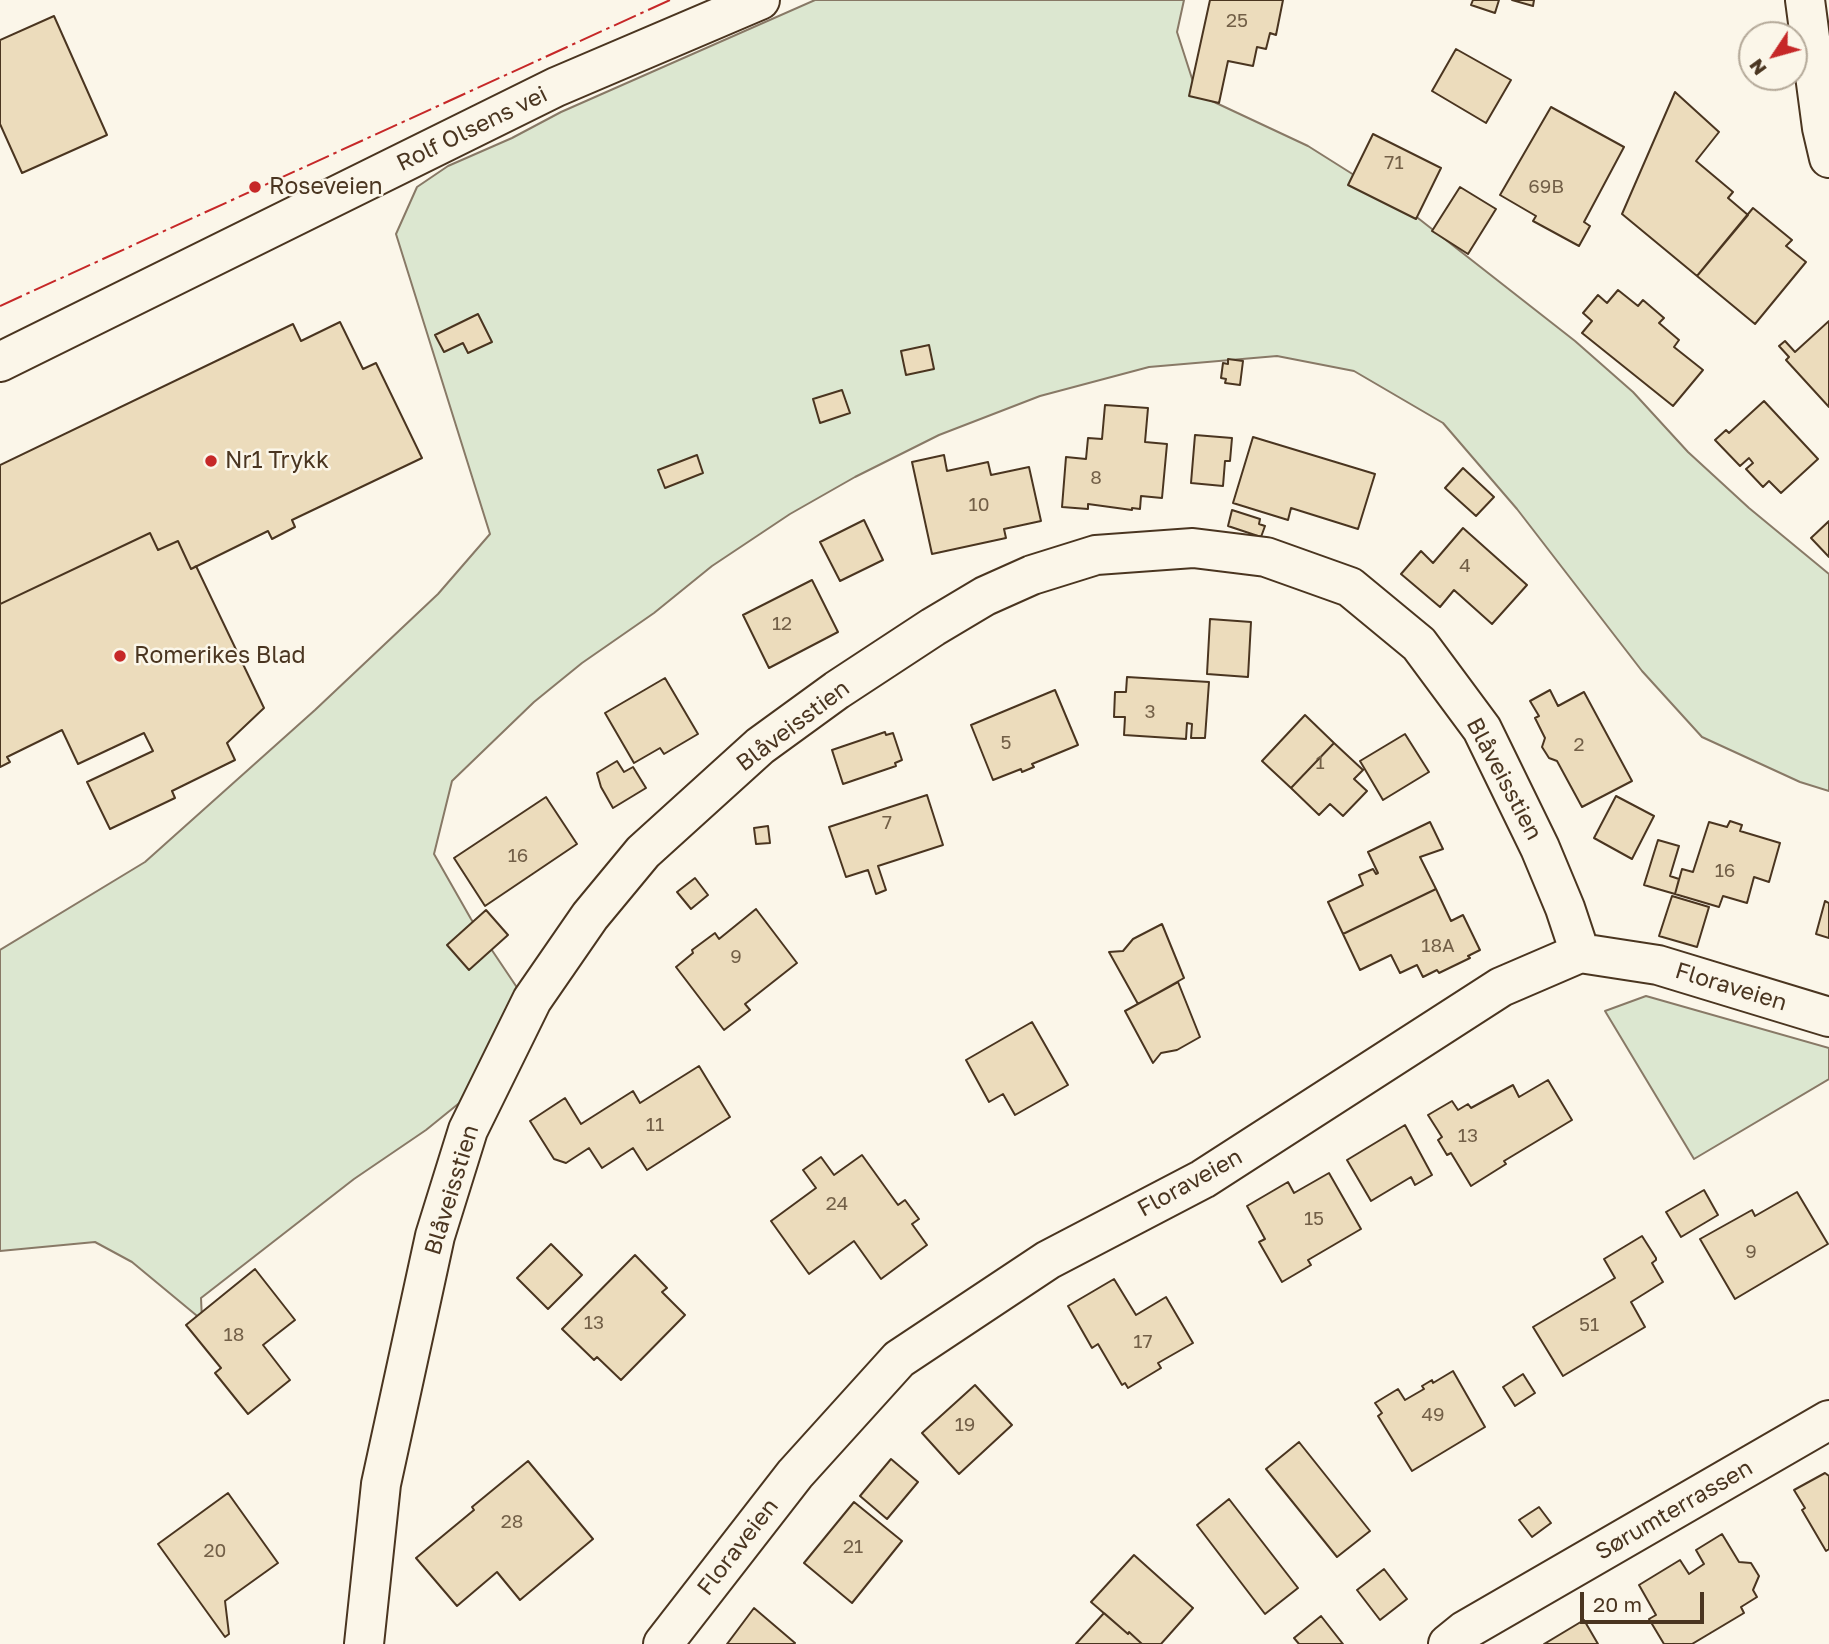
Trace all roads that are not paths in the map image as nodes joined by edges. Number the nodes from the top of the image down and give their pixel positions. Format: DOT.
graph roads {
  1 [pos="760,0"];
  2 [pos="1805,0"];
  3 [pos="1829,158"];
  4 [pos="0,362"];
  5 [pos="1580,953"];
  6 [pos="1829,1017"];
  7 [pos="1829,1420"];
  8 [pos="364,1644"];
  9 [pos="663,1644"];
  10 [pos="1448,1644"];
  1 -- 4 [label="street, Rolf Olsens vei"];
  2 -- 3 [label="street"];
  5 -- 6 [label="street, Floraveien"];
  5 -- 8 [label="street, Blåveisstien"];
  5 -- 9 [label="street, Floraveien"];
  7 -- 10 [label="street, Sørumterrassen"];
}
